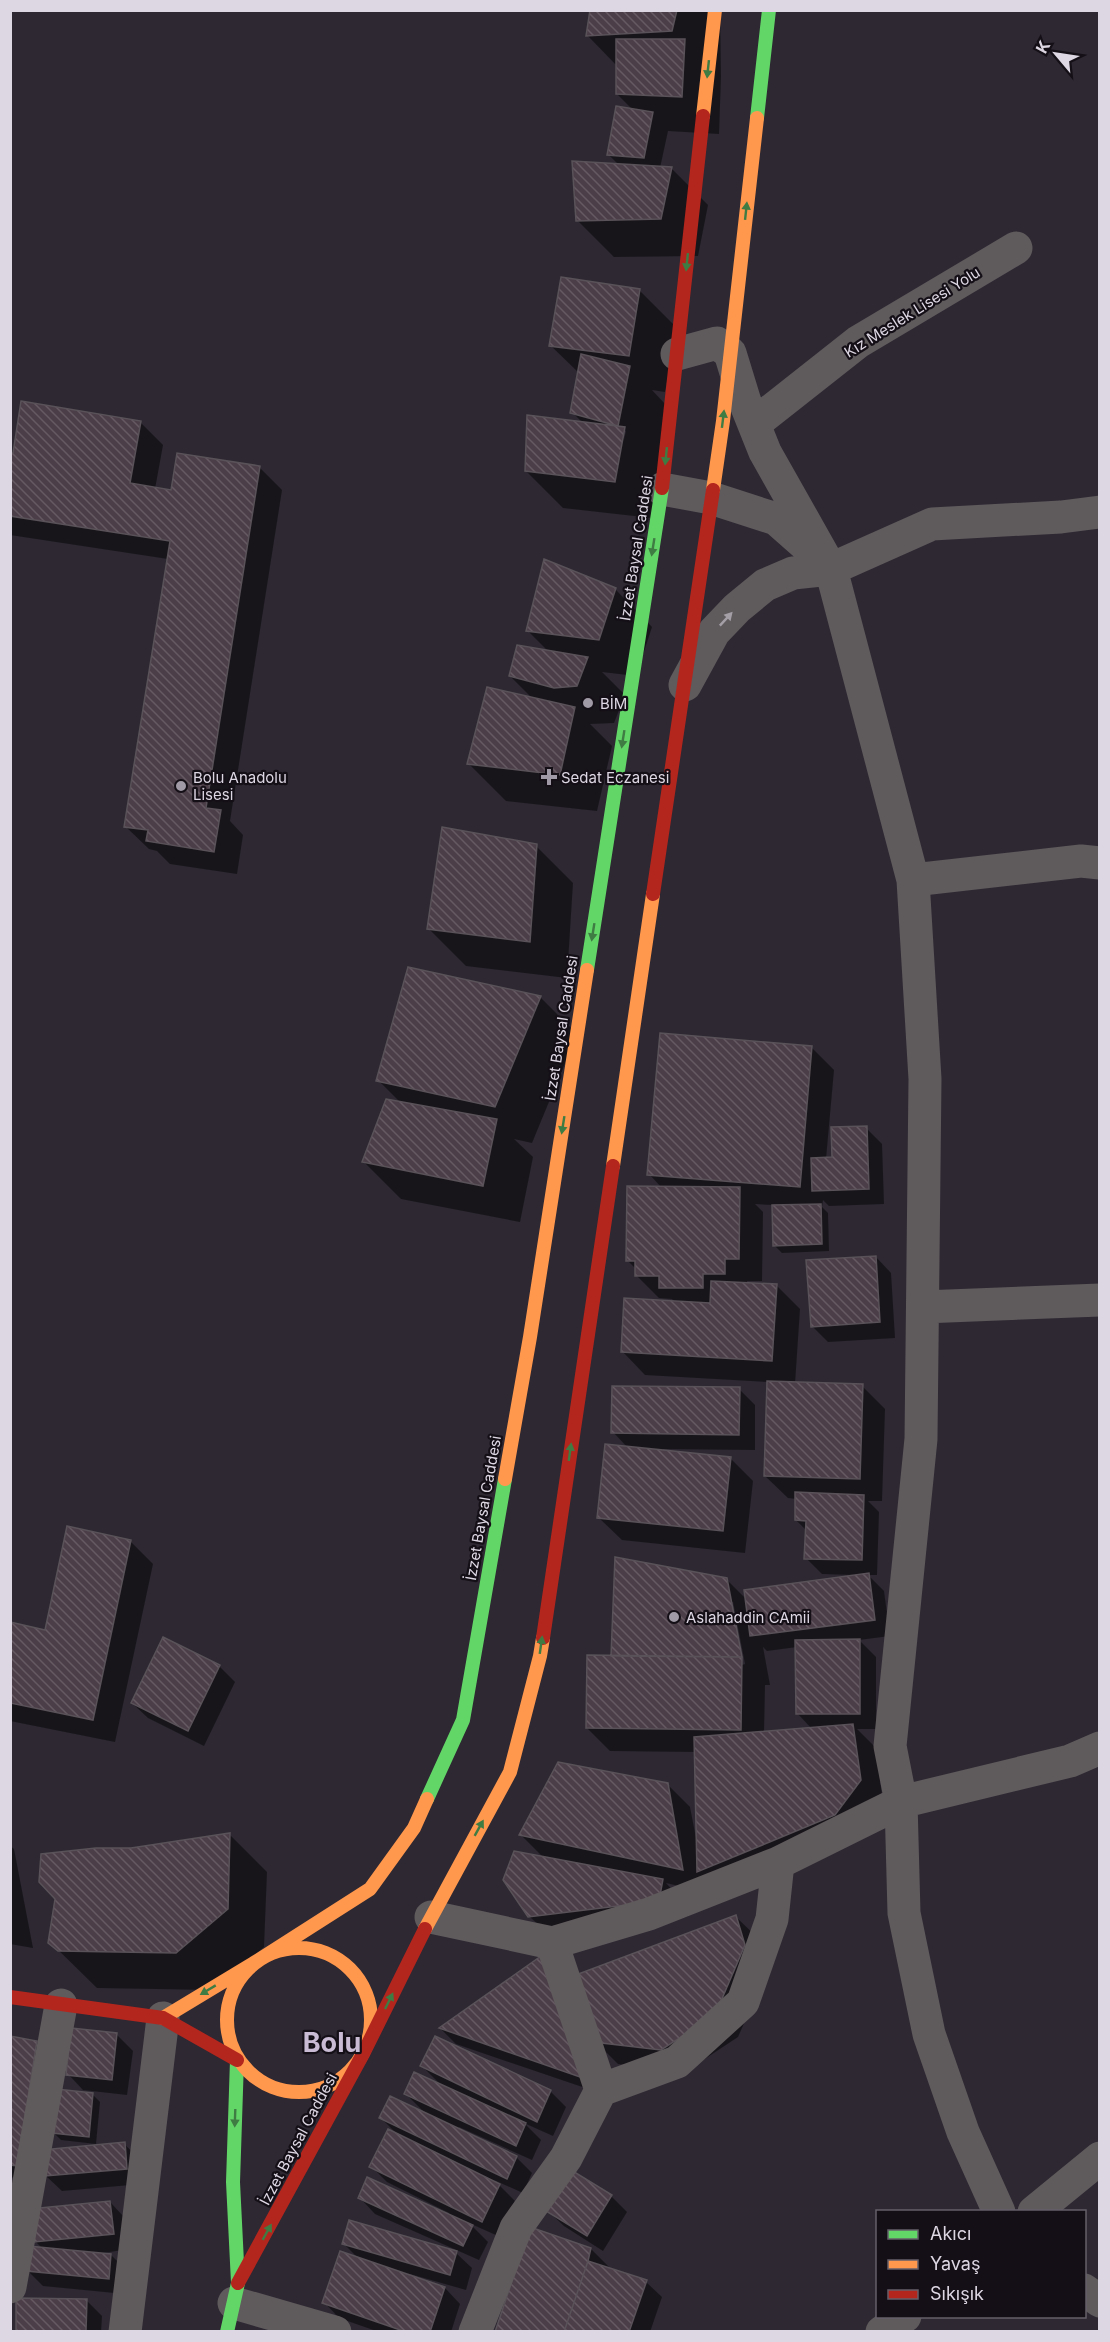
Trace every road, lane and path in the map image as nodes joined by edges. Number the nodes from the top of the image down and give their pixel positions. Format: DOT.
graph roads {
  1 [pos="715,10"];
  2 [pos="769,10"];
  3 [pos="1016,248"];
  4 [pos="730,353"];
  5 [pos="677,354"];
  6 [pos="754,424"];
  7 [pos="662,489"];
  8 [pos="711,498"];
  9 [pos="1100,512"];
  10 [pos="831,569"];
  11 [pos="684,686"];
  12 [pos="1100,863"];
  13 [pos="914,880"];
  14 [pos="1100,1300"];
  15 [pos="923,1307"];
  16 [pos="1100,1748"];
  17 [pos="901,1802"];
  18 [pos="778,1863"];
  19 [pos="431,1917"];
  20 [pos="552,1943"];
  21 [pos="254,1963"];
  22 [pos="10,1996"];
  23 [pos="61,2005"];
  24 [pos="163,2018"];
  25 [pos="363,2054"];
  26 [pos="237,2060"];
  27 [pos="601,2090"];
  28 [pos="1100,2158"];
  29 [pos="999,2210"];
  30 [pos="1035,2210"];
  31 [pos="11,2273"];
  32 [pos="1086,2291"];
  33 [pos="1100,2301"];
  34 [pos="233,2306"];
  35 [pos="902,2318"];
  36 [pos="125,2331"];
  37 [pos="335,2331"];
  38 [pos="475,2331"];
  39 [pos="882,2331"];
  1 -- 5 [label="main road, İzzet Baysal Caddesi, one-way"];
  4 -- 2 [label="main road, one-way"];
  3 -- 6 [label="street, Kız Meslek Lisesi Yolu"];
  4 -- 5 [label="street"];
  4 -- 6 [label="street"];
  8 -- 4 [label="main road, İzzet Baysal Caddesi, one-way"];
  5 -- 7 [label="main road, İzzet Baysal Caddesi, one-way"];
  6 -- 10 [label="street"];
  7 -- 8 [label="street"];
  7 -- 21 [label="main road, İzzet Baysal Caddesi, one-way"];
  8 -- 10 [label="street"];
  8 -- 11 [label="main road, İzzet Baysal Caddesi"];
  9 -- 10 [label="street"];
  11 -- 10 [label="street, one-way"];
  10 -- 13 [label="street"];
  19 -- 11 [label="main road, İzzet Baysal Caddesi, one-way"];
  12 -- 13 [label="street"];
  13 -- 15 [label="street"];
  14 -- 15 [label="street"];
  15 -- 17 [label="street"];
  16 -- 17 [label="street"];
  17 -- 18 [label="street"];
  17 -- 29 [label="street"];
  18 -- 20 [label="street"];
  18 -- 27 [label="street"];
  19 -- 20 [label="street"];
  25 -- 19 [label="main road, İzzet Baysal Caddesi, one-way"];
  20 -- 27 [label="street"];
  21 -- 24 [label="main road, one-way"];
  21 -- 25 [label="main road"];
  21 -- 26 [label="main road"];
  22 -- 23 [label="main road"];
  23 -- 24 [label="main road"];
  23 -- 31 [label="street"];
  24 -- 26 [label="main road"];
  24 -- 36 [label="street"];
  25 -- 26 [label="main road"];
  34 -- 25 [label="main road, İzzet Baysal Caddesi, one-way"];
  26 -- 34 [label="main road, İzzet Baysal Caddesi, one-way"];
  27 -- 38 [label="street"];
  28 -- 30 [label="street"];
  32 -- 33 [label="street"];
  34 -- 37 [label="street"];
  35 -- 39 [label="street"];
}
